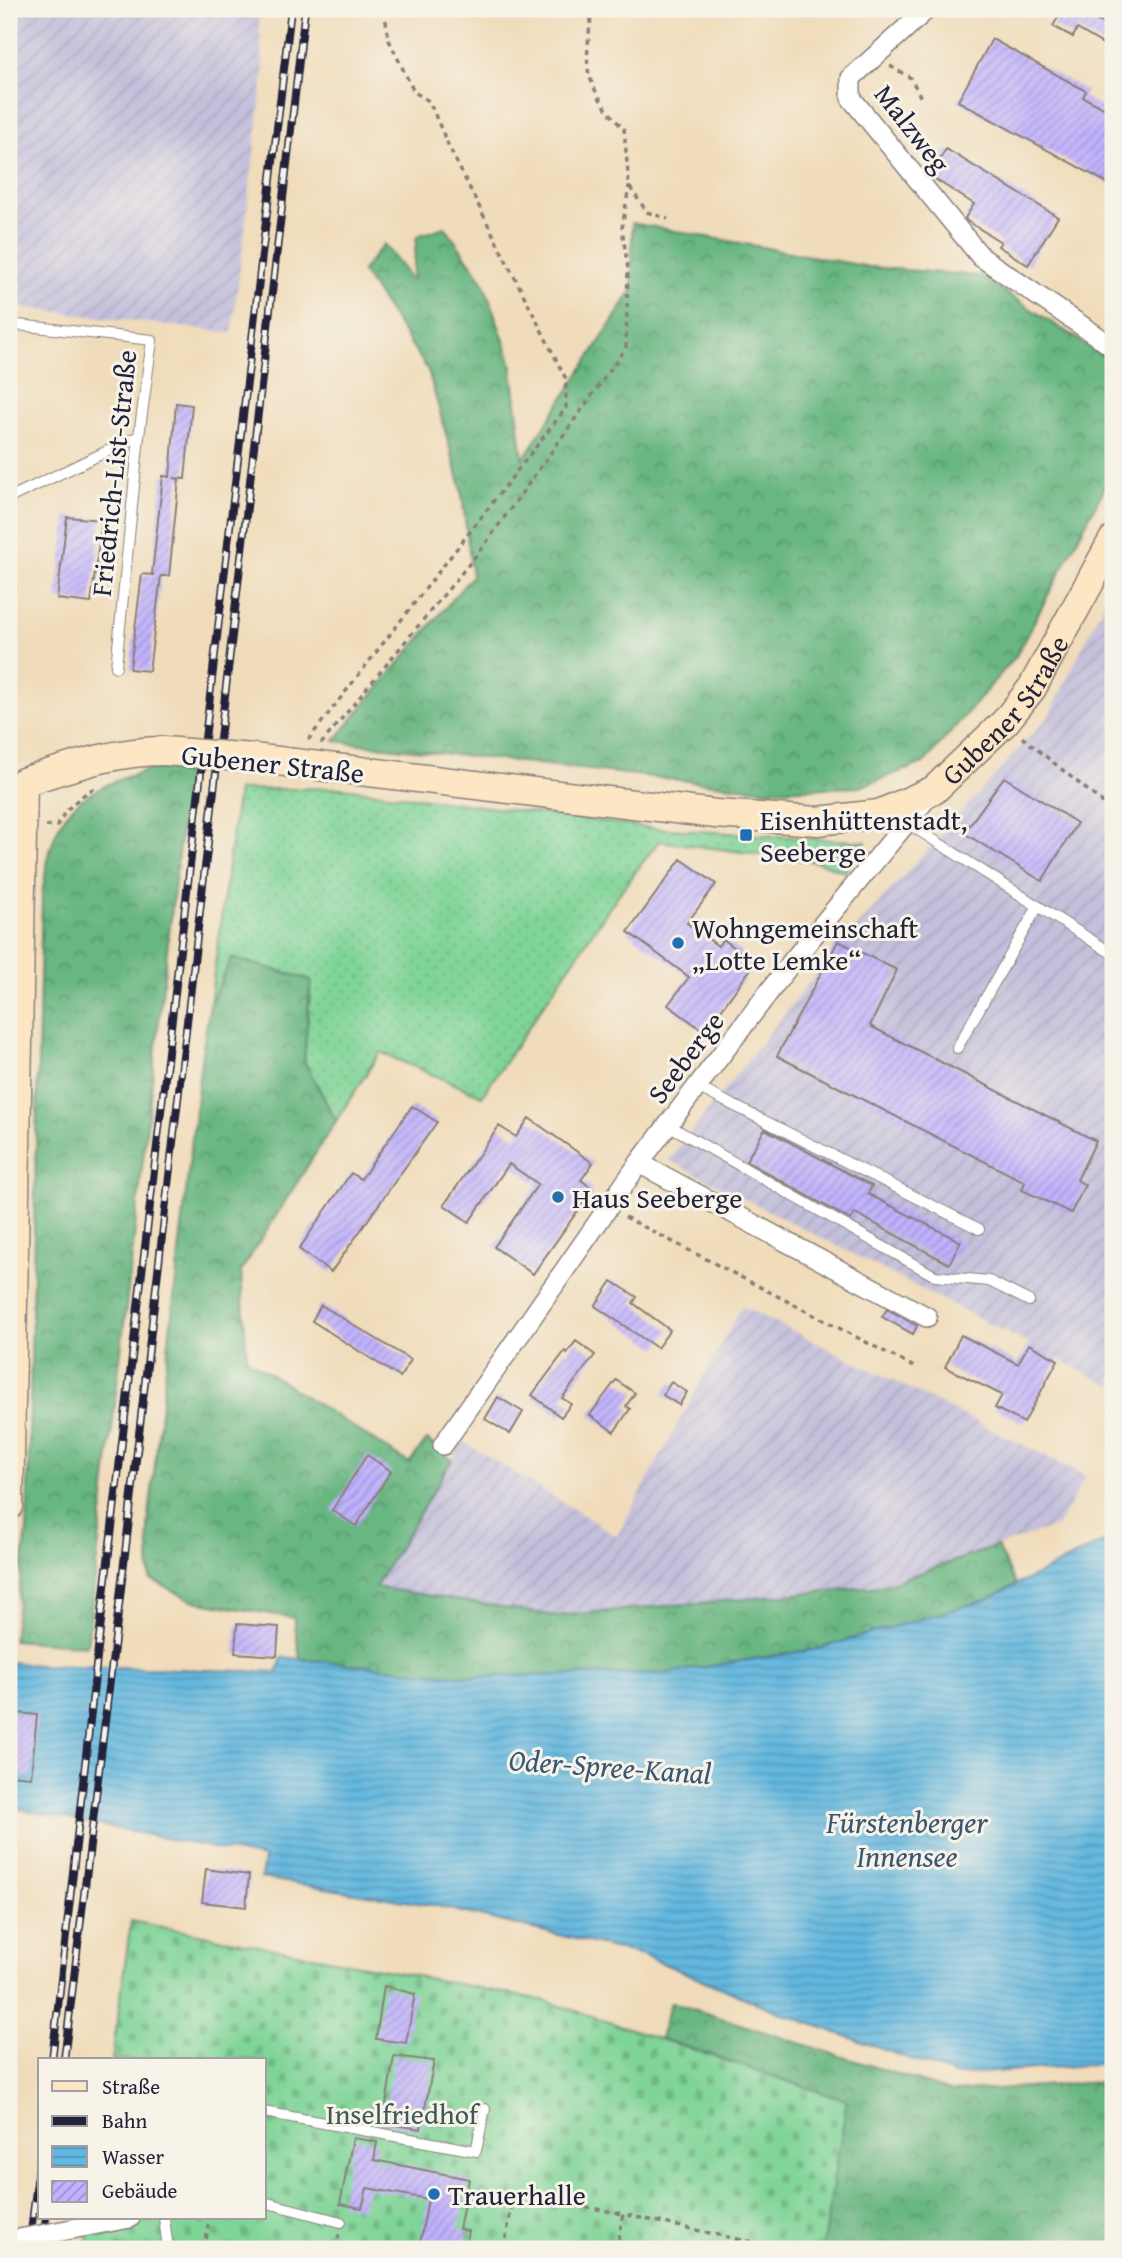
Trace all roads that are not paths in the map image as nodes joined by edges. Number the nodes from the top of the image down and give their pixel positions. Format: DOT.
graph roads {
  1 [pos="927,9"];
  2 [pos="9,324"];
  3 [pos="1113,347"];
  4 [pos="139,436"];
  5 [pos="9,498"];
  6 [pos="1113,540"];
  7 [pos="116,667"];
  8 [pos="934,789"];
  9 [pos="907,823"];
  10 [pos="1038,906"];
  11 [pos="1113,954"];
  12 [pos="957,1048"];
  13 [pos="697,1087"];
  14 [pos="668,1125"];
  15 [pos="639,1163"];
  16 [pos="979,1229"];
  17 [pos="1029,1301"];
  18 [pos="928,1317"];
  19 [pos="443,1445"];
  20 [pos="9,1504"];
  21 [pos="485,2109"];
  22 [pos="266,2112"];
  23 [pos="266,2203"];
  24 [pos="119,2220"];
  25 [pos="164,2220"];
  26 [pos="341,2222"];
  27 [pos="9,2241"];
  28 [pos="168,2249"];
  1 -- 3 [label="street, Malzweg"];
  2 -- 4 [label="lane, Friedrich-List-Straße"];
  4 -- 5 [label="lane"];
  4 -- 7 [label="lane, Friedrich-List-Straße"];
  6 -- 8 [label="main road, Gubener Straße"];
  8 -- 9 [label="street, Seeberge"];
  8 -- 20 [label="main road, Gubener Straße, bridge"];
  9 -- 10 [label="lane"];
  9 -- 13 [label="street, Seeberge"];
  10 -- 11 [label="lane"];
  10 -- 12 [label="lane"];
  13 -- 14 [label="street, Seeberge"];
  13 -- 16 [label="lane"];
  14 -- 15 [label="street, Seeberge"];
  14 -- 17 [label="lane"];
  15 -- 18 [label="street"];
  15 -- 19 [label="street, Seeberge"];
  21 -- 22 [label="lane"];
  23 -- 26 [label="lane"];
  24 -- 27 [label="street, bridge"];
  25 -- 28 [label="lane"];
}
